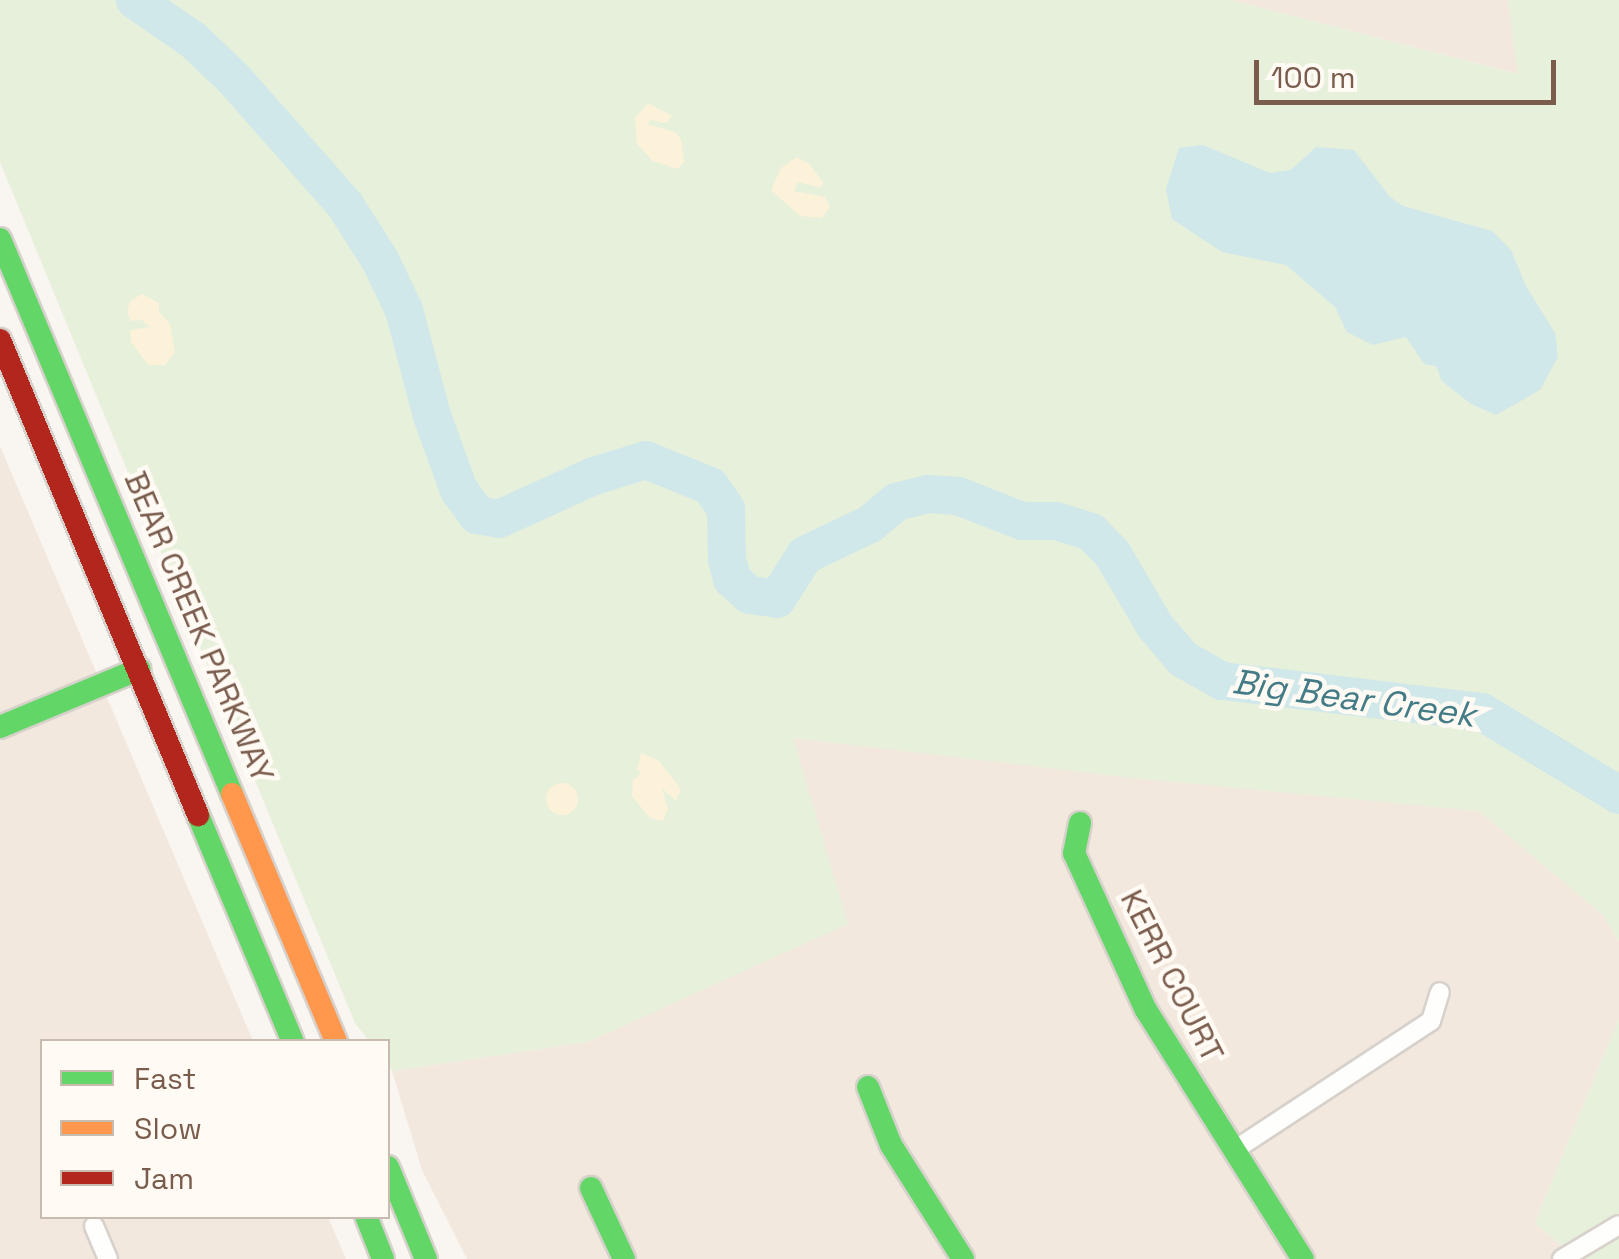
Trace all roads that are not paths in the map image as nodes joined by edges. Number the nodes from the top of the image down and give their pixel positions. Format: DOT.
graph roads {
  1 [pos="0,239"];
  2 [pos="0,340"];
  3 [pos="138,670"];
  4 [pos="0,726"];
  5 [pos="1080,823"];
  6 [pos="1440,992"];
  7 [pos="292,1039"];
  8 [pos="335,1039"];
  9 [pos="868,1087"];
  10 [pos="1232,1152"];
  11 [pos="390,1171"];
  12 [pos="591,1188"];
  13 [pos="367,1219"];
  14 [pos="1619,1225"];
  15 [pos="94,1226"];
  16 [pos="108,1259"];
  17 [pos="384,1259"];
  18 [pos="426,1259"];
  19 [pos="624,1259"];
  20 [pos="962,1259"];
  21 [pos="1302,1259"];
  22 [pos="1562,1259"];
  1 -- 8 [label="main road, BEAR CREEK PARKWAY"];
  2 -- 3 [label="main road"];
  3 -- 4 [label="main road"];
  3 -- 7 [label="main road"];
  5 -- 10 [label="main road, KERR COURT"];
  6 -- 10 [label="street"];
  9 -- 20 [label="main road"];
  10 -- 21 [label="main road, KERR COURT"];
  11 -- 18 [label="main road"];
  12 -- 19 [label="main road"];
  13 -- 17 [label="main road"];
  14 -- 22 [label="street"];
  15 -- 16 [label="street"];
}
